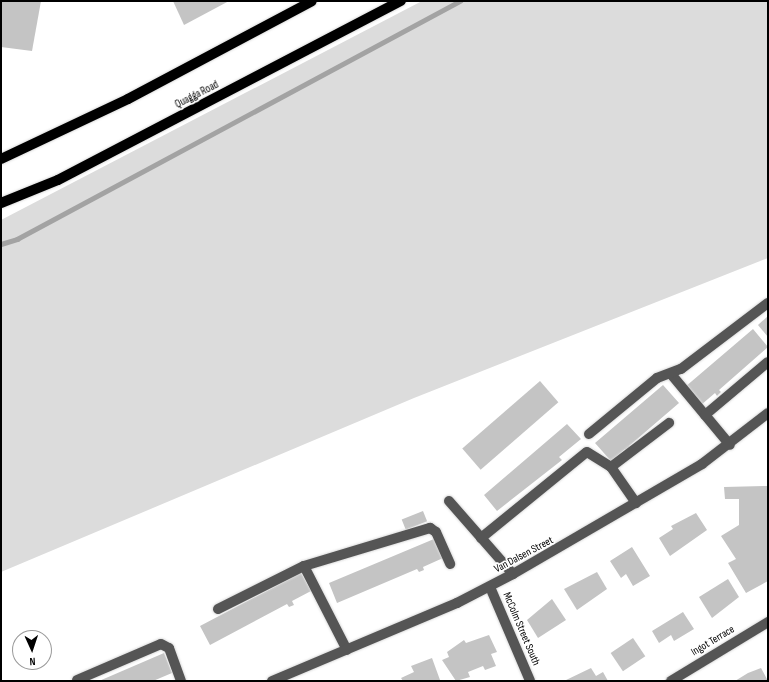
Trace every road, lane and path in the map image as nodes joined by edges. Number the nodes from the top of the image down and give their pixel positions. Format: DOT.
graph roads {
  1 [pos="312,1"];
  2 [pos="401,1"];
  3 [pos="1,159"];
  4 [pos="1,203"];
  5 [pos="768,303"];
  6 [pos="768,362"];
  7 [pos="671,374"];
  8 [pos="768,413"];
  9 [pos="705,414"];
  10 [pos="669,423"];
  11 [pos="588,434"];
  12 [pos="730,445"];
  13 [pos="611,467"];
  14 [pos="449,501"];
  15 [pos="636,504"];
  16 [pos="481,538"];
  17 [pos="450,564"];
  18 [pos="304,566"];
  19 [pos="514,574"];
  20 [pos="490,587"];
  21 [pos="218,609"];
  22 [pos="768,622"];
  23 [pos="347,650"];
  24 [pos="77,680"];
  25 [pos="181,681"];
  26 [pos="272,681"];
  27 [pos="530,681"];
  28 [pos="671,681"];
  1 -- 3 [label="main road"];
  2 -- 4 [label="main road, Quagga Road"];
  5 -- 7 [label="street"];
  6 -- 9 [label="street"];
  7 -- 9 [label="street"];
  7 -- 11 [label="street"];
  8 -- 12 [label="street, Van Dalsen Street"];
  9 -- 12 [label="street"];
  10 -- 13 [label="street"];
  12 -- 15 [label="street, Van Dalsen Street"];
  13 -- 15 [label="street"];
  13 -- 16 [label="street"];
  14 -- 16 [label="street"];
  15 -- 19 [label="street, Van Dalsen Street"];
  16 -- 19 [label="street"];
  17 -- 18 [label="street"];
  18 -- 21 [label="street"];
  18 -- 23 [label="street"];
  19 -- 20 [label="street, Van Dalsen Street"];
  20 -- 23 [label="street, Van Dalsen Street"];
  20 -- 27 [label="street, McColm Street South"];
  22 -- 28 [label="street, Ingot Terrace"];
  23 -- 26 [label="street, Van Dalsen Street"];
  24 -- 25 [label="street"];
}
